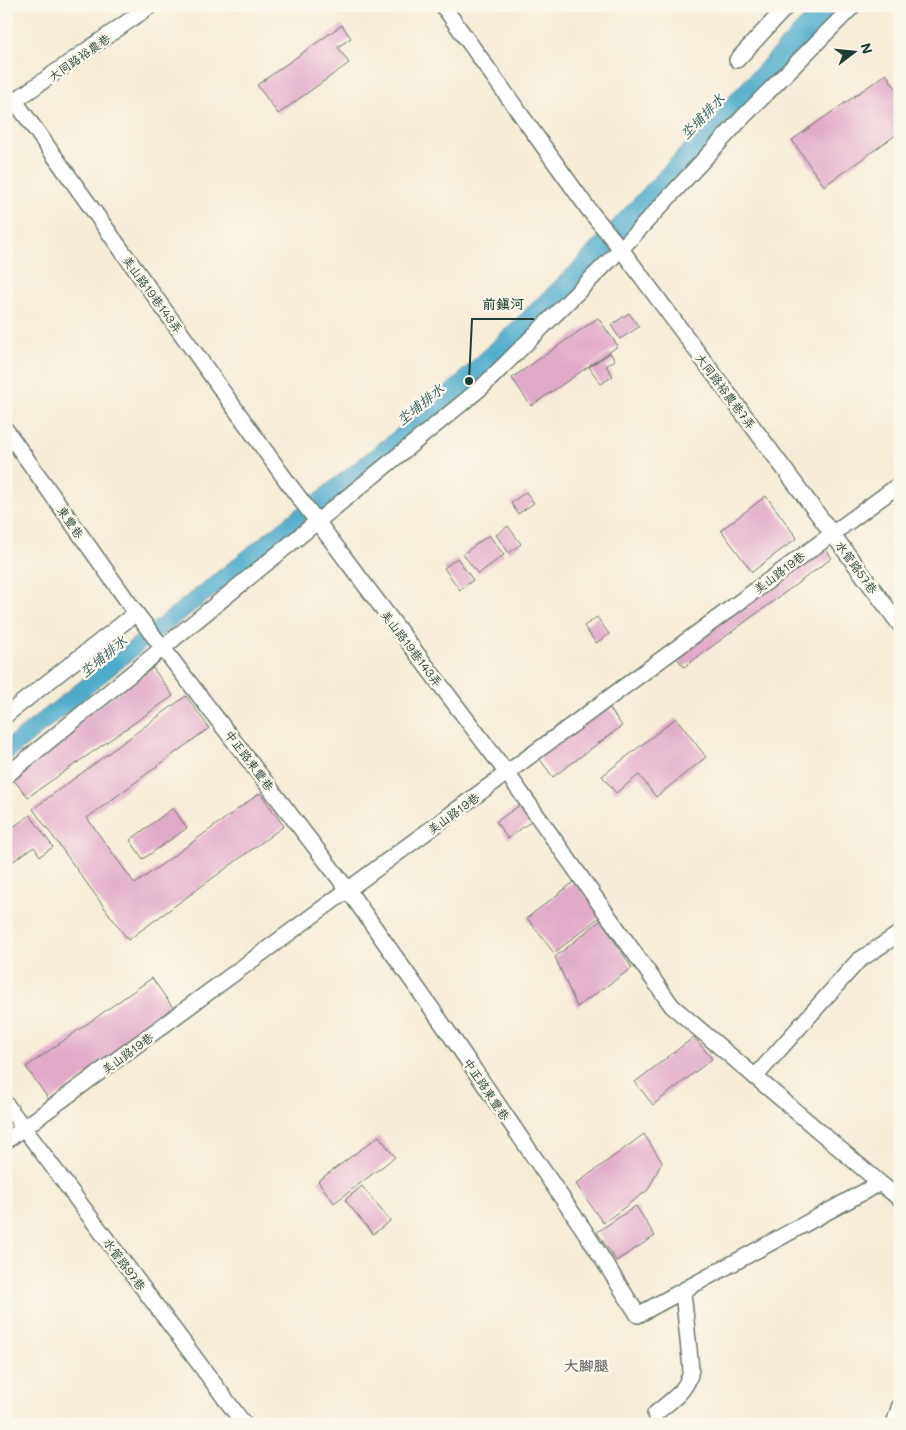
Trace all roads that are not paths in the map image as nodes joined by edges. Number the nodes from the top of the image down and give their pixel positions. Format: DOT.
graph roads {
  1 [pos="150,6"];
  2 [pos="443,6"];
  3 [pos="787,6"];
  4 [pos="853,6"];
  5 [pos="736,60"];
  6 [pos="11,104"];
  7 [pos="621,249"];
  8 [pos="6,430"];
  9 [pos="900,484"];
  10 [pos="318,522"];
  11 [pos="832,532"];
  12 [pos="136,613"];
  13 [pos="900,625"];
  14 [pos="164,647"];
  15 [pos="6,715"];
  16 [pos="507,773"];
  17 [pos="6,776"];
  18 [pos="348,890"];
  19 [pos="900,933"];
  20 [pos="756,1077"];
  21 [pos="6,1104"];
  22 [pos="24,1128"];
  23 [pos="6,1141"];
  24 [pos="880,1183"];
  25 [pos="900,1199"];
  26 [pos="683,1292"];
  27 [pos="900,1405"];
  28 [pos="655,1414"];
  29 [pos="244,1424"];
  30 [pos="894,1424"];
  1 -- 6 [label="street, 大同路裕農巷"];
  2 -- 7 [label="street, 大同路裕農巷7弄"];
  3 -- 5 [label="street"];
  4 -- 7 [label="street"];
  6 -- 10 [label="street, 美山路19巷143弄"];
  7 -- 10 [label="street"];
  7 -- 11 [label="street, 大同路裕農巷7弄"];
  8 -- 12 [label="street, 東豐巷"];
  9 -- 11 [label="street, 美山路19巷"];
  10 -- 14 [label="street"];
  10 -- 16 [label="street, 美山路19巷143弄"];
  11 -- 13 [label="street, 水管路57巷"];
  11 -- 16 [label="street, 美山路19巷"];
  12 -- 14 [label="street, 東豐巷"];
  12 -- 15 [label="street"];
  14 -- 17 [label="street"];
  14 -- 18 [label="street, 中正路東豐巷"];
  16 -- 18 [label="street, 美山路19巷"];
  16 -- 20 [label="street"];
  18 -- 22 [label="street, 美山路19巷"];
  18 -- 26 [label="street, 中正路東豐巷"];
  19 -- 20 [label="street"];
  20 -- 24 [label="street"];
  21 -- 22 [label="street, 水管路97巷"];
  22 -- 23 [label="street, 美山路19巷"];
  22 -- 29 [label="street, 水管路97巷"];
  24 -- 25 [label="street"];
  24 -- 26 [label="street, 中正路東豐巷"];
  26 -- 28 [label="street"];
  27 -- 30 [label="street"];
}
